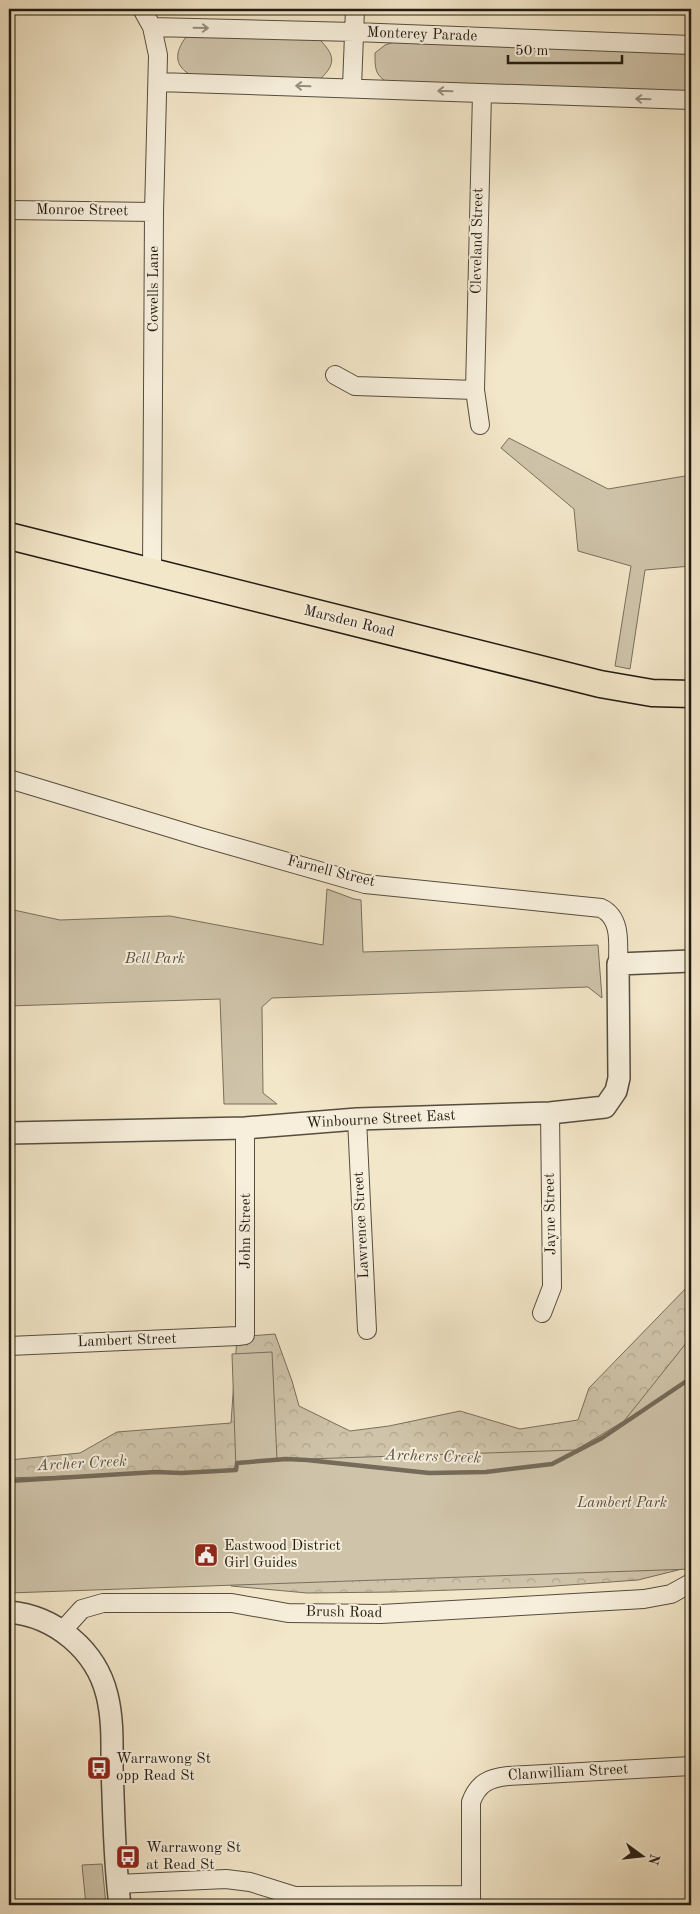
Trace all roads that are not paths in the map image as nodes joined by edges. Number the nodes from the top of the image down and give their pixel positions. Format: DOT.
graph roads {
  1 [pos="142,9"];
  2 [pos="355,9"];
  3 [pos="152,27"];
  4 [pos="354,32"];
  5 [pos="691,45"];
  6 [pos="158,82"];
  7 [pos="352,87"];
  8 [pos="482,93"];
  9 [pos="691,100"];
  10 [pos="9,210"];
  11 [pos="154,212"];
  12 [pos="335,375"];
  13 [pos="475,390"];
  14 [pos="480,425"];
  15 [pos="9,536"];
  16 [pos="152,573"];
  17 [pos="691,694"];
  18 [pos="9,779"];
  19 [pos="691,961"];
  20 [pos="618,964"];
  21 [pos="550,1113"];
  22 [pos="357,1119"];
  23 [pos="245,1128"];
  24 [pos="9,1133"];
  25 [pos="542,1313"];
  26 [pos="367,1330"];
  27 [pos="245,1335"];
  28 [pos="9,1346"];
  29 [pos="691,1583"];
  30 [pos="9,1612"];
  31 [pos="63,1630"];
  32 [pos="691,1766"];
  33 [pos="117,1884"];
  34 [pos="471,1900"];
  35 [pos="120,1905"];
  1 -- 3 [label="street, Cowells Lane"];
  2 -- 4 [label="street"];
  3 -- 4 [label="street, Monterey Parade, one-way"];
  3 -- 6 [label="street, Cowells Lane"];
  4 -- 5 [label="street, Monterey Parade"];
  4 -- 7 [label="street"];
  7 -- 6 [label="street, one-way"];
  6 -- 11 [label="street, Cowells Lane"];
  8 -- 7 [label="street, one-way"];
  9 -- 8 [label="street, one-way"];
  8 -- 13 [label="street, Cleveland Street"];
  10 -- 11 [label="street, Monroe Street"];
  11 -- 16 [label="street, Cowells Lane"];
  12 -- 13 [label="street"];
  13 -- 14 [label="street, Cleveland Street"];
  15 -- 16 [label="main road, Marsden Road"];
  16 -- 17 [label="main road, Marsden Road"];
  18 -- 20 [label="street, Farnell Street"];
  19 -- 20 [label="street"];
  20 -- 21 [label="street, Winbourne Street East"];
  21 -- 22 [label="street, Winbourne Street East"];
  21 -- 25 [label="street, Jayne Street"];
  22 -- 23 [label="street, Winbourne Street East"];
  22 -- 26 [label="street, Lawrence Street"];
  23 -- 24 [label="street, Winbourne Street East"];
  23 -- 27 [label="street, John Street"];
  27 -- 28 [label="street, Lambert Street"];
  29 -- 31 [label="street, Brush Road"];
  30 -- 31 [label="street"];
  31 -- 33 [label="street"];
  32 -- 34 [label="street, Clanwilliam Street"];
  33 -- 34 [label="street"];
  33 -- 35 [label="street"];
}
